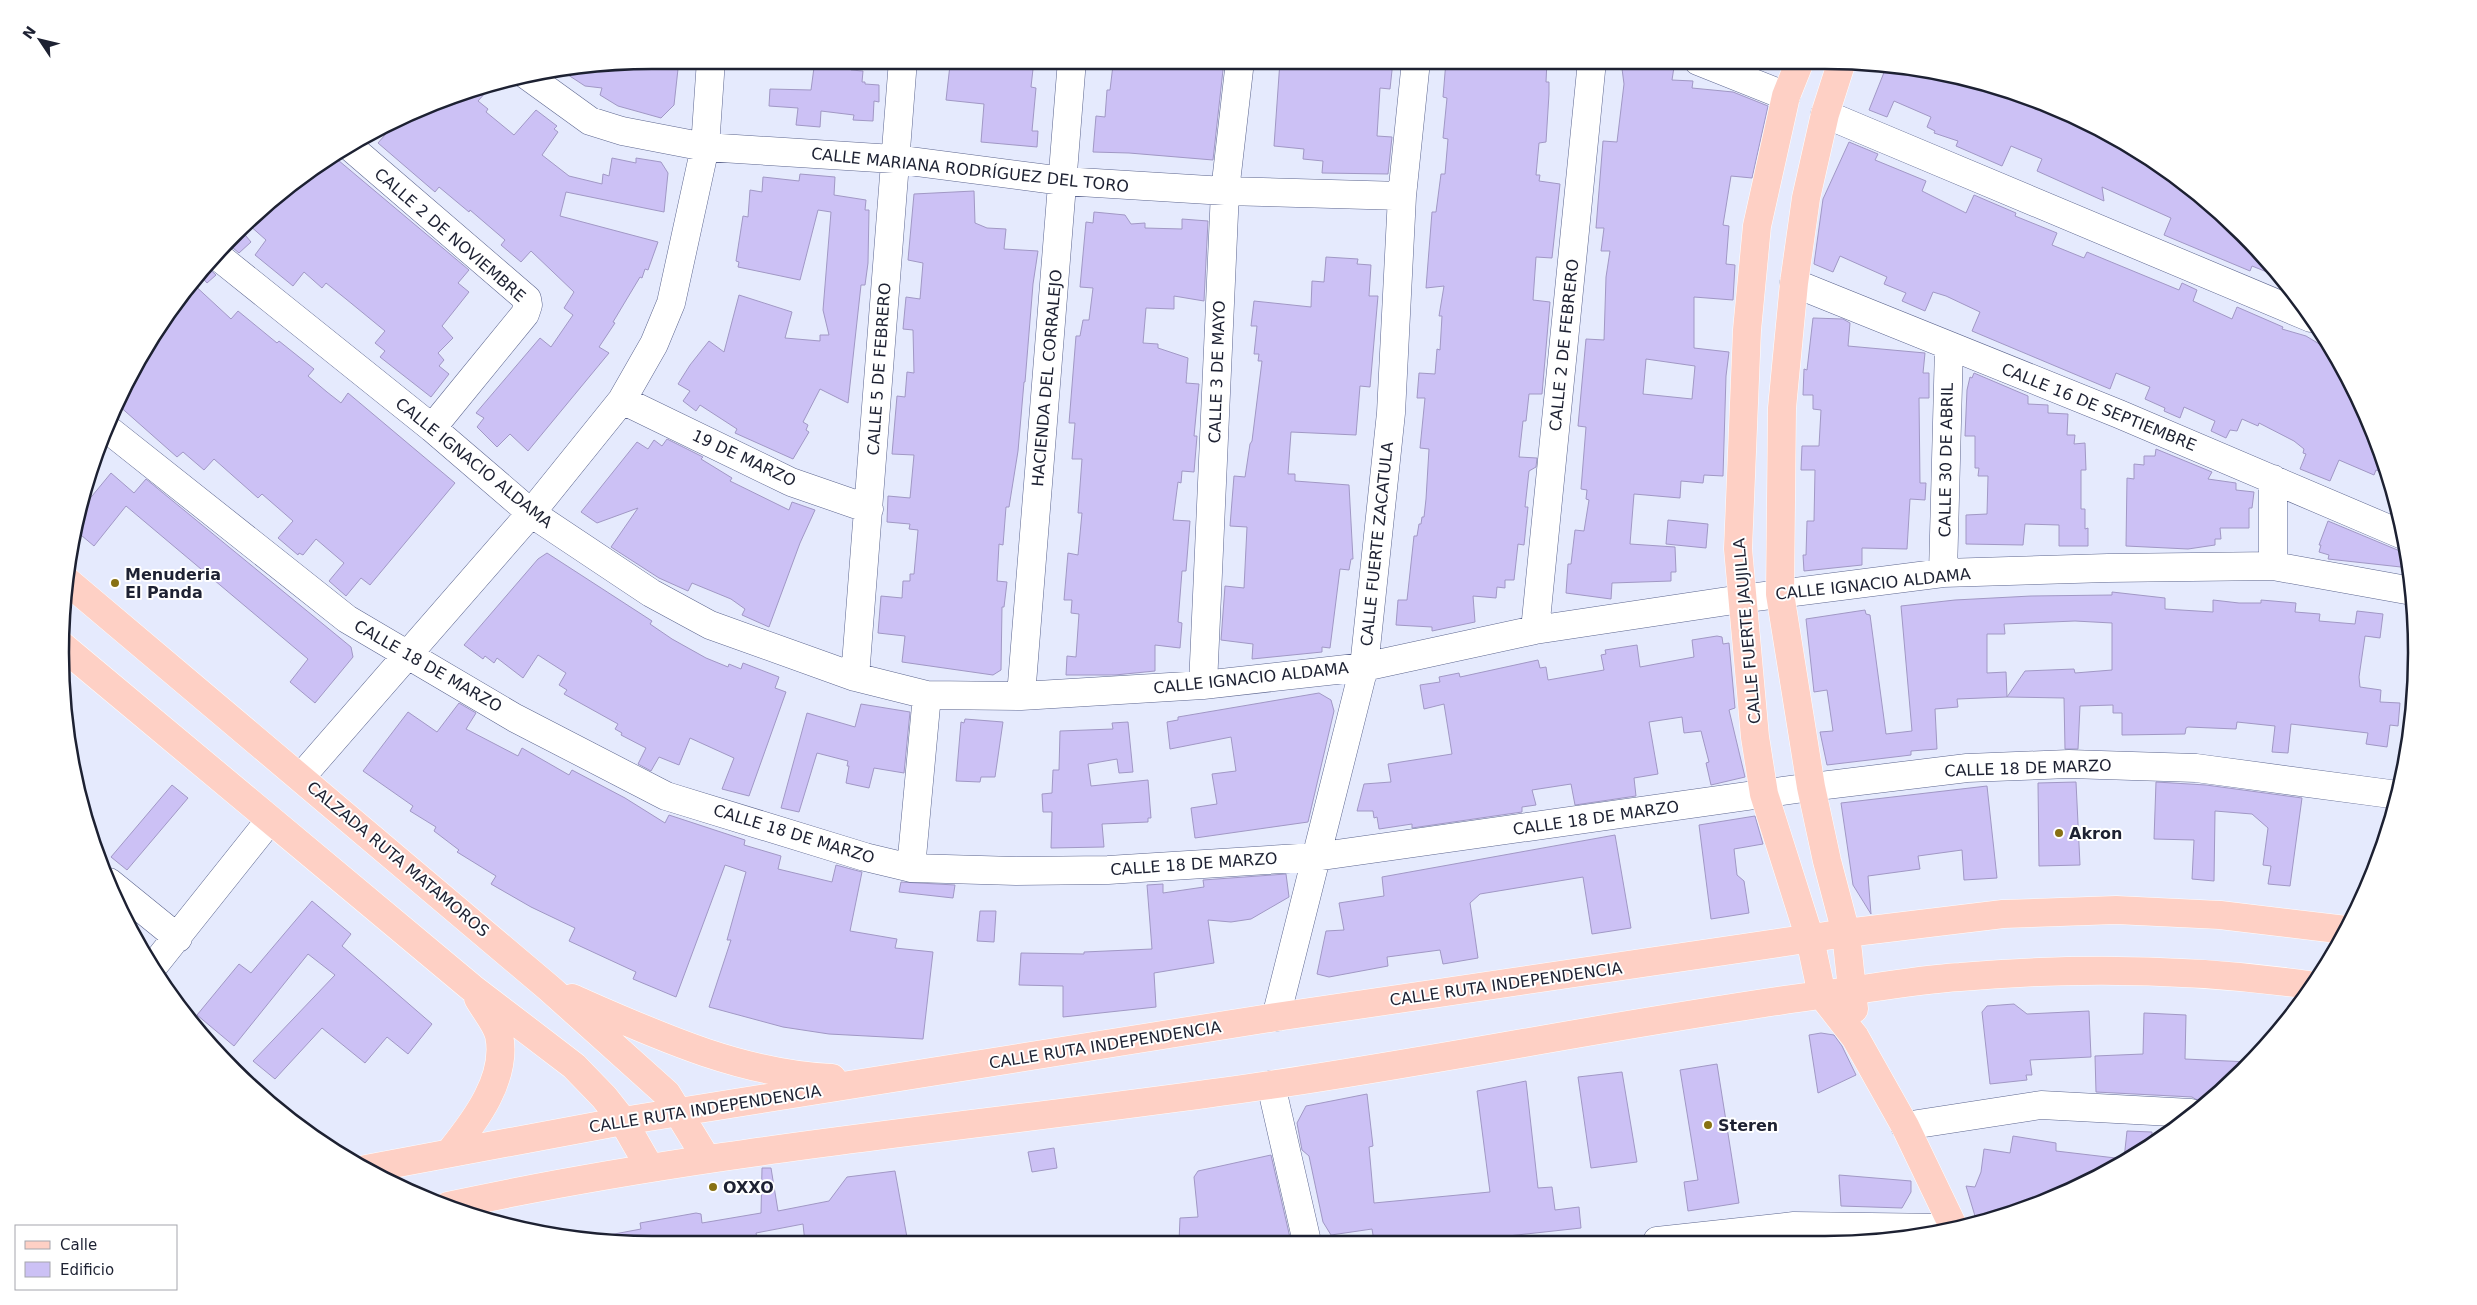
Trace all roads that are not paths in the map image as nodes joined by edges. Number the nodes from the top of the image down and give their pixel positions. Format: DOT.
graph roads {
  1 [pos="710,69"];
  2 [pos="902,69"];
  3 [pos="1071,69"];
  4 [pos="1239,69"];
  5 [pos="1415,69"];
  6 [pos="1591,69"];
  7 [pos="1718,69"];
  8 [pos="1797,69"];
  9 [pos="1839,69"];
  10 [pos="534,81"];
  11 [pos="1786,96"];
  12 [pos="1825,114"];
  13 [pos="705,147"];
  14 [pos="355,151"];
  15 [pos="894,159"];
  16 [pos="1063,181"];
  17 [pos="1224,191"];
  18 [pos="1402,196"];
  19 [pos="222,259"];
  20 [pos="1794,283"];
  21 [pos="2300,314"];
  22 [pos="1949,347"];
  23 [pos="622,400"];
  24 [pos="432,428"];
  25 [pos="112,432"];
  26 [pos="2273,479"];
  27 [pos="869,509"];
  28 [pos="531,513"];
  29 [pos="2395,532"];
  30 [pos="2273,566"];
  31 [pos="1944,573"];
  32 [pos="73,586"];
  33 [pos="2404,590"];
  34 [pos="1780,594"];
  35 [pos="1741,599"];
  36 [pos="1534,630"];
  37 [pos="69,652"];
  38 [pos="407,654"];
  39 [pos="1364,667"];
  40 [pos="855,677"];
  41 [pos="1203,685"];
  42 [pos="927,695"];
  43 [pos="1021,696"];
  44 [pos="301,777"];
  45 [pos="1811,787"];
  46 [pos="1764,794"];
  47 [pos="2390,795"];
  48 [pos="270,820"];
  49 [pos="1315,857"];
  50 [pos="911,868"];
  51 [pos="120,891"];
  52 [pos="2338,929"];
  53 [pos="1846,933"];
  54 [pos="178,938"];
  55 [pos="1810,939"];
  56 [pos="158,962"];
  57 [pos="2305,984"];
  58 [pos="472,988"];
  59 [pos="549,988"];
  60 [pos="1854,990"];
  61 [pos="1822,995"];
  62 [pos="1276,1017"];
  63 [pos="1855,1037"];
  64 [pos="886,1080"];
  65 [pos="1271,1085"];
  66 [pos="680,1112"];
  67 [pos="2184,1113"];
  68 [pos="623,1121"];
  69 [pos="1905,1126"];
  70 [pos="450,1152"];
  71 [pos="706,1158"];
  72 [pos="377,1167"];
  73 [pos="650,1168"];
  74 [pos="460,1203"];
  75 [pos="1951,1222"];
  76 [pos="1921,1228"];
  77 [pos="1306,1236"];
  78 [pos="1703,1236"];
  1 -- 13 [label="street"];
  2 -- 15 [label="street, CALLE 5 DE FEBRERO"];
  3 -- 16 [label="street, HACIENDA DEL CORRALEJO"];
  4 -- 17 [label="street, CALLE 3 DE MAYO"];
  5 -- 18 [label="street, CALLE FUERTE ZACATULA"];
  6 -- 36 [label="street, CALLE 2 DE FEBRERO"];
  7 -- 11 [label="street"];
  8 -- 11 [label="main road, CALLE FUERTE JAUJILLA"];
  9 -- 12 [label="main road, CALLE FUERTE JAUJILLA"];
  10 -- 13 [label="street, CALLE MARIANA RODRÍGUEZ DEL TORO"];
  11 -- 35 [label="main road, CALLE FUERTE JAUJILLA"];
  12 -- 20 [label="main road, CALLE FUERTE JAUJILLA"];
  12 -- 21 [label="street"];
  13 -- 15 [label="street, CALLE MARIANA RODRÍGUEZ DEL TORO"];
  13 -- 23 [label="street"];
  14 -- 24 [label="street, CALLE 2 DE NOVIEMBRE"];
  15 -- 16 [label="street, CALLE MARIANA RODRÍGUEZ DEL TORO"];
  15 -- 27 [label="street, CALLE 5 DE FEBRERO"];
  16 -- 17 [label="street, CALLE MARIANA RODRÍGUEZ DEL TORO"];
  16 -- 43 [label="street, HACIENDA DEL CORRALEJO"];
  17 -- 18 [label="street, CALLE MARIANA RODRÍGUEZ DEL TORO"];
  17 -- 41 [label="street, CALLE 3 DE MAYO"];
  18 -- 39 [label="street, CALLE FUERTE ZACATULA"];
  19 -- 24 [label="street, CALLE IGNACIO ALDAMA"];
  20 -- 22 [label="street, CALLE 16 DE SEPTIEMBRE"];
  20 -- 34 [label="main road, CALLE FUERTE JAUJILLA"];
  22 -- 26 [label="street, CALLE 16 DE SEPTIEMBRE"];
  22 -- 31 [label="street, CALLE 30 DE ABRIL"];
  23 -- 27 [label="street, 19 DE MARZO"];
  23 -- 28 [label="street"];
  24 -- 28 [label="street, CALLE IGNACIO ALDAMA"];
  25 -- 38 [label="street, CALLE 18 DE MARZO"];
  26 -- 29 [label="street, CALLE 16 DE SEPTIEMBRE"];
  26 -- 30 [label="street"];
  27 -- 40 [label="street, CALLE 5 DE FEBRERO"];
  28 -- 38 [label="street"];
  28 -- 40 [label="street, CALLE IGNACIO ALDAMA"];
  30 -- 31 [label="street, CALLE IGNACIO ALDAMA"];
  30 -- 33 [label="street, CALLE IGNACIO ALDAMA"];
  31 -- 34 [label="street, CALLE IGNACIO ALDAMA"];
  32 -- 44 [label="main road, CALZADA RUTA MATAMOROS"];
  34 -- 35 [label="street, CALLE IGNACIO ALDAMA"];
  34 -- 45 [label="main road, CALLE FUERTE JAUJILLA"];
  35 -- 36 [label="street, CALLE IGNACIO ALDAMA"];
  35 -- 46 [label="main road, CALLE FUERTE JAUJILLA"];
  36 -- 39 [label="street, CALLE IGNACIO ALDAMA"];
  37 -- 48 [label="main road"];
  38 -- 44 [label="street"];
  38 -- 50 [label="street, CALLE 18 DE MARZO"];
  39 -- 41 [label="street, CALLE IGNACIO ALDAMA"];
  39 -- 49 [label="street, CALLE FUERTE ZACATULA"];
  40 -- 42 [label="street, CALLE IGNACIO ALDAMA"];
  41 -- 43 [label="street, CALLE IGNACIO ALDAMA"];
  42 -- 43 [label="street, CALLE IGNACIO ALDAMA"];
  42 -- 50 [label="street"];
  44 -- 59 [label="main road, CALZADA RUTA MATAMOROS"];
  45 -- 46 [label="street, CALLE 18 DE MARZO"];
  45 -- 47 [label="street, CALLE 18 DE MARZO"];
  45 -- 53 [label="main road, CALLE FUERTE JAUJILLA"];
  46 -- 49 [label="street, CALLE 18 DE MARZO"];
  46 -- 55 [label="main road, CALLE FUERTE JAUJILLA"];
  48 -- 54 [label="street"];
  48 -- 58 [label="main road"];
  49 -- 50 [label="street, CALLE 18 DE MARZO"];
  49 -- 62 [label="street, CALLE FUERTE ZACATULA"];
  51 -- 54 [label="street"];
  52 -- 53 [label="main road, CALLE RUTA INDEPENDENCIA"];
  53 -- 55 [label="main road, CALLE RUTA INDEPENDENCIA"];
  53 -- 60 [label="main road, CALLE FUERTE JAUJILLA"];
  54 -- 56 [label="street"];
  55 -- 61 [label="main road, CALLE FUERTE JAUJILLA"];
  55 -- 62 [label="main road, CALLE RUTA INDEPENDENCIA"];
  57 -- 60 [label="main road"];
  58 -- 68 [label="main road"];
  58 -- 70 [label="main road"];
  59 -- 64 [label="main road"];
  59 -- 66 [label="main road, CALZADA RUTA MATAMOROS"];
  60 -- 61 [label="main road"];
  60 -- 63 [label="main road, CALLE FUERTE JAUJILLA"];
  61 -- 63 [label="main road, CALLE FUERTE JAUJILLA"];
  61 -- 65 [label="main road"];
  62 -- 64 [label="main road, CALLE RUTA INDEPENDENCIA"];
  63 -- 69 [label="main road, CALLE FUERTE JAUJILLA"];
  64 -- 66 [label="main road, CALLE RUTA INDEPENDENCIA"];
  65 -- 71 [label="main road"];
  65 -- 77 [label="street"];
  66 -- 68 [label="main road, CALLE RUTA INDEPENDENCIA"];
  66 -- 71 [label="main road, CALZADA RUTA MATAMOROS"];
  67 -- 69 [label="street"];
  68 -- 70 [label="main road, CALLE RUTA INDEPENDENCIA"];
  68 -- 73 [label="main road"];
  69 -- 75 [label="main road, CALLE FUERTE JAUJILLA"];
  70 -- 72 [label="main road, CALLE RUTA INDEPENDENCIA"];
  71 -- 73 [label="main road"];
  73 -- 74 [label="main road"];
  76 -- 78 [label="street"];
}
